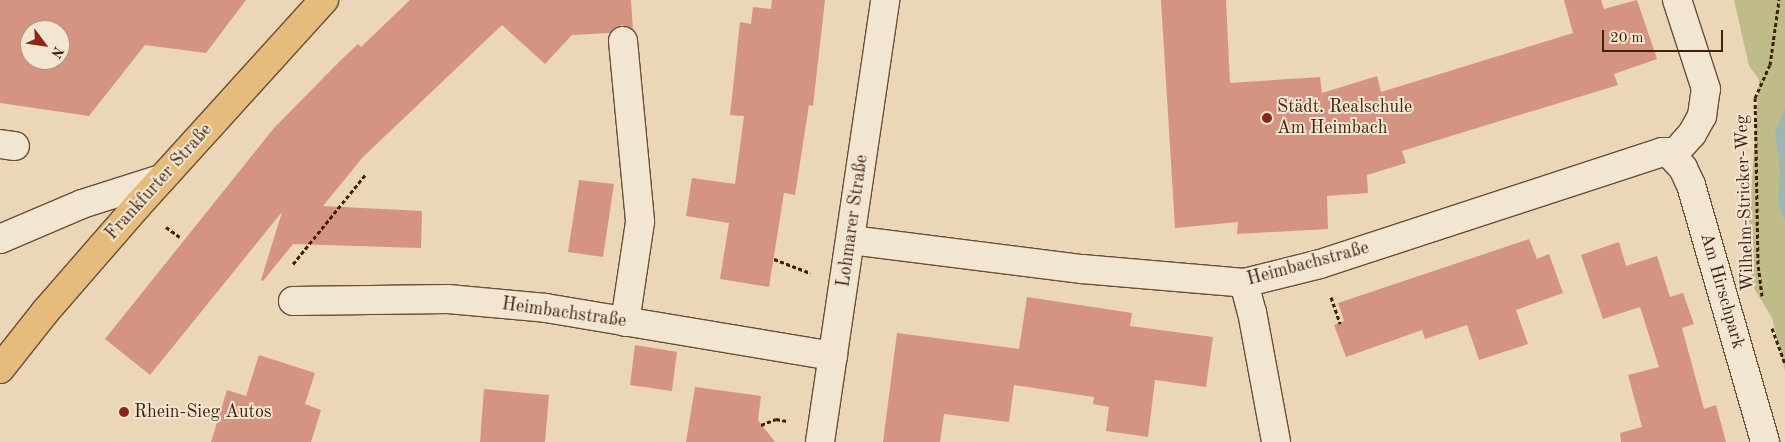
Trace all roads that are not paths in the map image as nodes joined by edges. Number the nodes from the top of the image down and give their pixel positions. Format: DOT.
graph roads {
  1 [pos="324,0"];
  2 [pos="885,0"];
  3 [pos="1677,0"];
  4 [pos="623,41"];
  5 [pos="1668,153"];
  6 [pos="161,179"];
  7 [pos="0,239"];
  8 [pos="851,240"];
  9 [pos="1244,283"];
  10 [pos="293,301"];
  11 [pos="625,322"];
  12 [pos="833,356"];
  13 [pos="0,369"];
  14 [pos="820,442"];
  15 [pos="1276,442"];
  16 [pos="1765,442"];
  1 -- 6 [label="main road, Frankfurter Straße"];
  2 -- 8 [label="street, Lohmarer Straße"];
  3 -- 5 [label="street"];
  4 -- 11 [label="street"];
  5 -- 9 [label="street, Heimbachstraße"];
  5 -- 16 [label="street, Am Hirschpark"];
  6 -- 7 [label="street"];
  6 -- 13 [label="main road, Frankfurter Straße"];
  8 -- 9 [label="street, Heimbachstraße"];
  8 -- 12 [label="street, Lohmarer Straße"];
  9 -- 15 [label="street"];
  10 -- 11 [label="street, Heimbachstraße"];
  11 -- 12 [label="street, Heimbachstraße"];
  12 -- 14 [label="street, Lohmarer Straße"];
}
